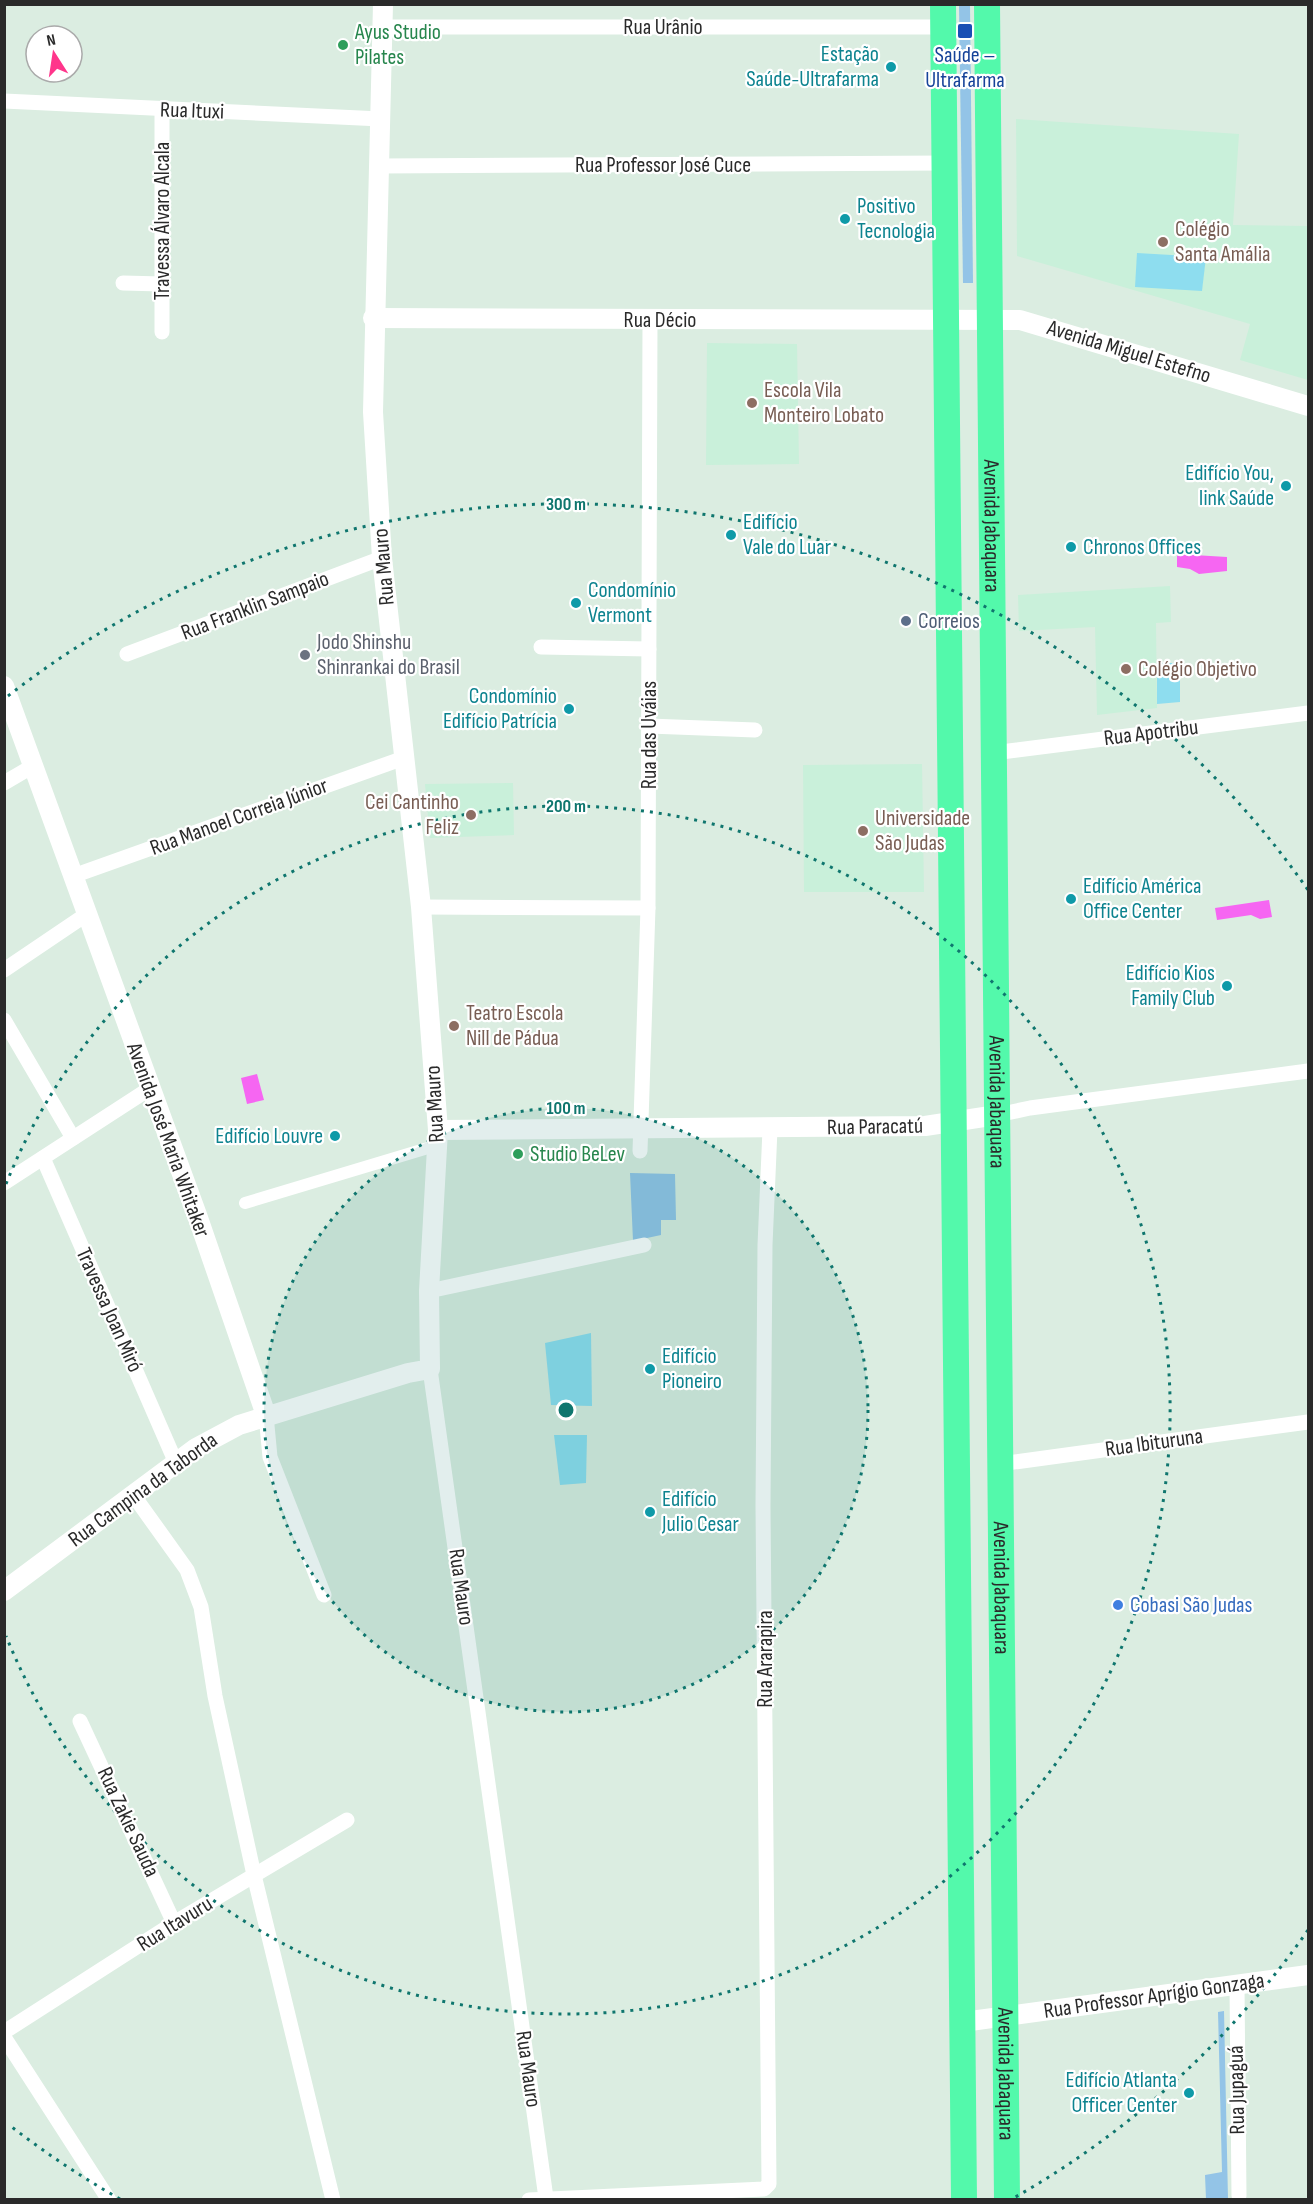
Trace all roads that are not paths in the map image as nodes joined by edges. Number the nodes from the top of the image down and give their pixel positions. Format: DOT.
graph roads {
  1 [pos="383,4"];
  2 [pos="987,4"];
  3 [pos="943,16"];
  4 [pos="383,27"];
  5 [pos="4,101"];
  6 [pos="162,110"];
  7 [pos="381,119"];
  8 [pos="946,163"];
  9 [pos="380,166"];
  10 [pos="123,283"];
  11 [pos="162,284"];
  12 [pos="373,318"];
  13 [pos="948,318"];
  14 [pos="990,319"];
  15 [pos="650,320"];
  16 [pos="162,332"];
  17 [pos="1308,406"];
  18 [pos="382,558"];
  19 [pos="541,647"];
  20 [pos="649,649"];
  21 [pos="127,654"];
  22 [pos="4,686"];
  23 [pos="1308,713"];
  24 [pos="649,726"];
  25 [pos="755,730"];
  26 [pos="993,753"];
  27 [pos="405,758"];
  28 [pos="33,766"];
  29 [pos="4,783"];
  30 [pos="73,876"];
  31 [pos="421,907"];
  32 [pos="648,908"];
  33 [pos="87,914"];
  34 [pos="4,970"];
  35 [pos="4,1020"];
  36 [pos="1308,1071"];
  37 [pos="149,1089"];
  38 [pos="997,1115"];
  39 [pos="955,1123"];
  40 [pos="770,1129"];
  41 [pos="642,1130"];
  42 [pos="438,1137"];
  43 [pos="73,1138"];
  44 [pos="640,1151"];
  45 [pos="43,1158"];
  46 [pos="4,1183"];
  47 [pos="245,1203"];
  48 [pos="644,1245"];
  49 [pos="429,1291"];
  50 [pos="430,1369"];
  51 [pos="266,1416"];
  52 [pos="1308,1422"];
  53 [pos="176,1463"];
  54 [pos="1000,1464"];
  55 [pos="134,1496"];
  56 [pos="4,1591"];
  57 [pos="324,1595"];
  58 [pos="80,1721"];
  59 [pos="347,1820"];
  60 [pos="254,1875"];
  61 [pos="174,1923"];
  62 [pos="1308,1975"];
  63 [pos="1236,1985"];
  64 [pos="1007,2016"];
  65 [pos="963,2022"];
  66 [pos="4,2031"];
  67 [pos="4,2037"];
  68 [pos="652,2196"];
  69 [pos="1239,2196"];
  70 [pos="546,2198"];
  71 [pos="109,2199"];
  72 [pos="333,2199"];
  73 [pos="529,2199"];
  74 [pos="964,2199"];
  75 [pos="1007,2199"];
  1 -- 4 [label="street, Rua Mauro"];
  2 -- 14 [label="main road, Avenida Jabaquara"];
  3 -- 4 [label="street, Rua Urânio"];
  3 -- 8 [label="main road, Avenida Jabaquara"];
  4 -- 7 [label="street, Rua Mauro"];
  5 -- 6 [label="street, Rua Ituxi"];
  6 -- 7 [label="street, Rua Ituxi"];
  6 -- 11 [label="street, Travessa Álvaro Alcala"];
  7 -- 9 [label="street, Rua Mauro"];
  8 -- 9 [label="street, Rua Professor José Cuce"];
  8 -- 13 [label="main road, Avenida Jabaquara"];
  9 -- 12 [label="street, Rua Mauro"];
  10 -- 11 [label="street"];
  11 -- 16 [label="street, Travessa Álvaro Alcala"];
  12 -- 15 [label="street, Rua Décio"];
  12 -- 18 [label="street, Rua Mauro"];
  13 -- 14 [label="street, Avenida Miguel Estefno"];
  13 -- 15 [label="street, Rua Décio"];
  13 -- 39 [label="main road, Avenida Jabaquara"];
  14 -- 17 [label="street, Avenida Miguel Estefno"];
  14 -- 26 [label="main road, Avenida Jabaquara"];
  15 -- 20 [label="street, Rua das Uváias"];
  18 -- 21 [label="street, Rua Franklin Sampaio"];
  18 -- 27 [label="street, Rua Mauro"];
  19 -- 20 [label="street"];
  20 -- 24 [label="street, Rua das Uváias"];
  22 -- 28 [label="street, Avenida José Maria Whitaker"];
  23 -- 26 [label="street, Rua Apotribu"];
  24 -- 25 [label="street"];
  24 -- 32 [label="street, Rua das Uváias"];
  26 -- 38 [label="main road, Avenida Jabaquara"];
  27 -- 30 [label="street, Rua Manoel Correia Júnior"];
  27 -- 31 [label="street, Rua Mauro"];
  28 -- 29 [label="street"];
  28 -- 30 [label="street, Avenida José Maria Whitaker"];
  30 -- 33 [label="street, Avenida José Maria Whitaker"];
  31 -- 32 [label="street"];
  31 -- 42 [label="street, Rua Mauro"];
  32 -- 41 [label="street, Rua das Uváias"];
  33 -- 34 [label="street"];
  33 -- 37 [label="street, Avenida José Maria Whitaker"];
  35 -- 43 [label="street"];
  36 -- 38 [label="street, Rua Paracatú"];
  37 -- 43 [label="street"];
  37 -- 51 [label="street, Avenida José Maria Whitaker"];
  38 -- 39 [label="street, Rua Paracatú"];
  38 -- 54 [label="main road, Avenida Jabaquara"];
  39 -- 40 [label="street, Rua Paracatú"];
  39 -- 65 [label="main road, Avenida Jabaquara"];
  40 -- 41 [label="street, Rua Paracatú"];
  40 -- 68 [label="street, Rua Ararapira"];
  41 -- 42 [label="street, Rua Paracatú"];
  41 -- 44 [label="street, Rua das Uváias"];
  42 -- 47 [label="street"];
  42 -- 49 [label="street, Rua Mauro"];
  43 -- 45 [label="street"];
  45 -- 46 [label="street"];
  45 -- 53 [label="street, Travessa Joan Miró"];
  48 -- 49 [label="street"];
  49 -- 50 [label="street, Rua Mauro"];
  50 -- 51 [label="street, Rua Campina da Taborda"];
  50 -- 70 [label="street, Rua Mauro"];
  51 -- 53 [label="street, Rua Campina da Taborda"];
  51 -- 57 [label="street, Avenida José Maria Whitaker"];
  52 -- 54 [label="street, Rua Ibituruna"];
  53 -- 55 [label="street, Rua Campina da Taborda"];
  54 -- 64 [label="main road, Avenida Jabaquara"];
  55 -- 56 [label="street, Rua Campina da Taborda"];
  55 -- 60 [label="street"];
  58 -- 61 [label="street, Rua Zakie Sauda"];
  59 -- 60 [label="street, Rua Itavuru"];
  60 -- 61 [label="street, Rua Itavuru"];
  60 -- 72 [label="street"];
  61 -- 66 [label="street, Rua Itavuru"];
  62 -- 63 [label="street, Rua Professor Aprígio Gonzaga"];
  63 -- 64 [label="street, Rua Professor Aprígio Gonzaga"];
  63 -- 69 [label="street, Rua Jupaguá"];
  64 -- 65 [label="street, Rua Professor Aprígio Gonzaga"];
  64 -- 75 [label="main road, Avenida Jabaquara"];
  65 -- 74 [label="main road, Avenida Jabaquara"];
  67 -- 71 [label="street"];
  68 -- 70 [label="street"];
  70 -- 73 [label="street"];
}
